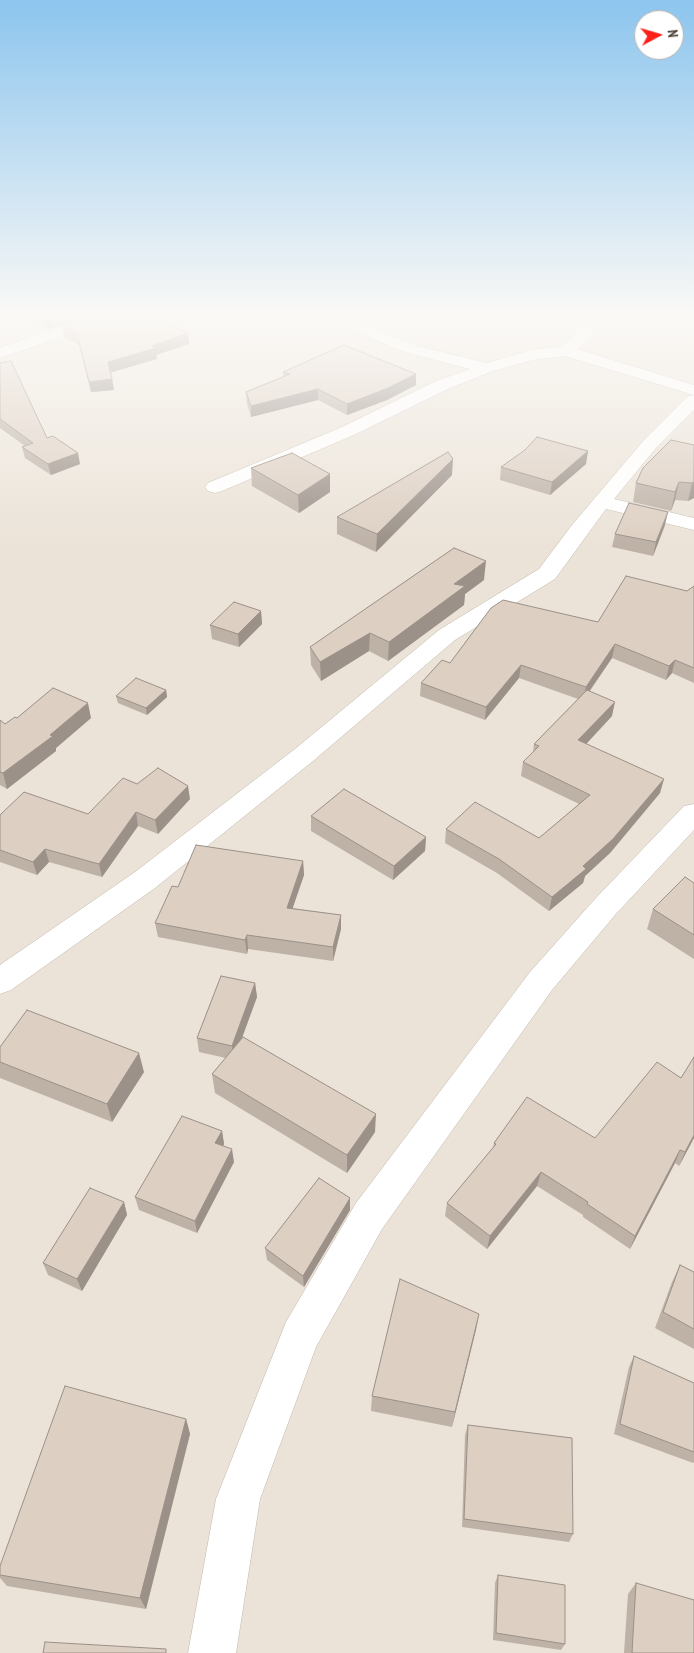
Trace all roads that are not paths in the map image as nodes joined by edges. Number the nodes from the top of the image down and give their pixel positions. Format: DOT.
graph roads {
  1 [pos="429,391"];
  2 [pos="694,400"];
  3 [pos="215,487"];
  4 [pos="602,502"];
  5 [pos="694,524"];
  6 [pos="694,812"];
  7 [pos="0,981"];
  8 [pos="212,1653"];
  1 -- 3 [label="street"];
  2 -- 4 [label="street"];
  4 -- 5 [label="street"];
  4 -- 7 [label="street"];
  6 -- 8 [label="street"];
}
